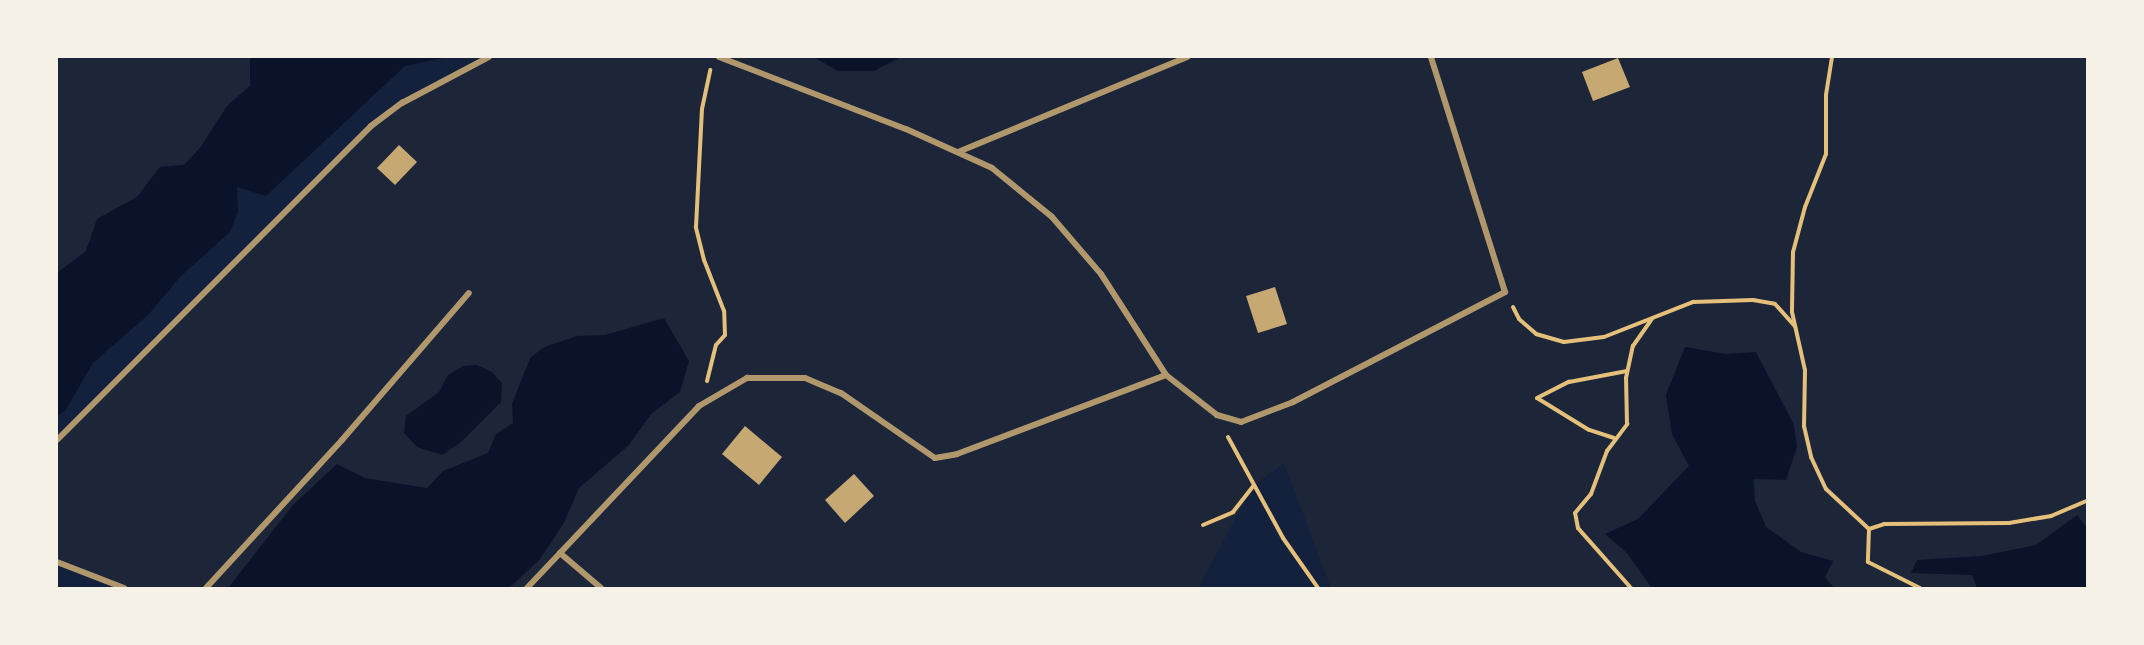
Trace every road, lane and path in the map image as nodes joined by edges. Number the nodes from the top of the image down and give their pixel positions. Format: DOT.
graph roads {
  1 [pos="489,57"];
  2 [pos="711,57"];
  3 [pos="719,57"];
  4 [pos="1186,57"];
  5 [pos="1431,57"];
  6 [pos="1832,57"];
  7 [pos="958,152"];
  8 [pos="1505,292"];
  9 [pos="469,293"];
  10 [pos="1652,318"];
  11 [pos="1796,326"];
  12 [pos="1628,371"];
  13 [pos="1166,375"];
  14 [pos="711,399"];
  15 [pos="1217,416"];
  16 [pos="1614,438"];
  17 [pos="57,440"];
  18 [pos="1253,486"];
  19 [pos="2087,501"];
  20 [pos="1203,525"];
  21 [pos="1869,529"];
  22 [pos="561,553"];
  23 [pos="57,562"];
  24 [pos="124,588"];
  25 [pos="206,588"];
  26 [pos="527,588"];
  27 [pos="601,588"];
  28 [pos="1318,588"];
  29 [pos="1631,588"];
  30 [pos="1920,588"];
  1 -- 17 [label="street"];
  2 -- 14 [label="path"];
  3 -- 7 [label="street"];
  4 -- 7 [label="street"];
  5 -- 8 [label="street"];
  6 -- 11 [label="path"];
  7 -- 13 [label="street"];
  8 -- 10 [label="path"];
  8 -- 15 [label="street"];
  9 -- 25 [label="street"];
  10 -- 11 [label="path"];
  10 -- 12 [label="path"];
  11 -- 21 [label="path"];
  12 -- 16 [label="path"];
  12 -- 16 [label="path"];
  13 -- 14 [label="street"];
  13 -- 15 [label="street"];
  14 -- 22 [label="street"];
  15 -- 18 [label="path"];
  16 -- 29 [label="path"];
  18 -- 20 [label="path"];
  18 -- 28 [label="path"];
  19 -- 21 [label="path"];
  21 -- 30 [label="path"];
  22 -- 26 [label="street"];
  22 -- 27 [label="street"];
  23 -- 24 [label="street"];
}
